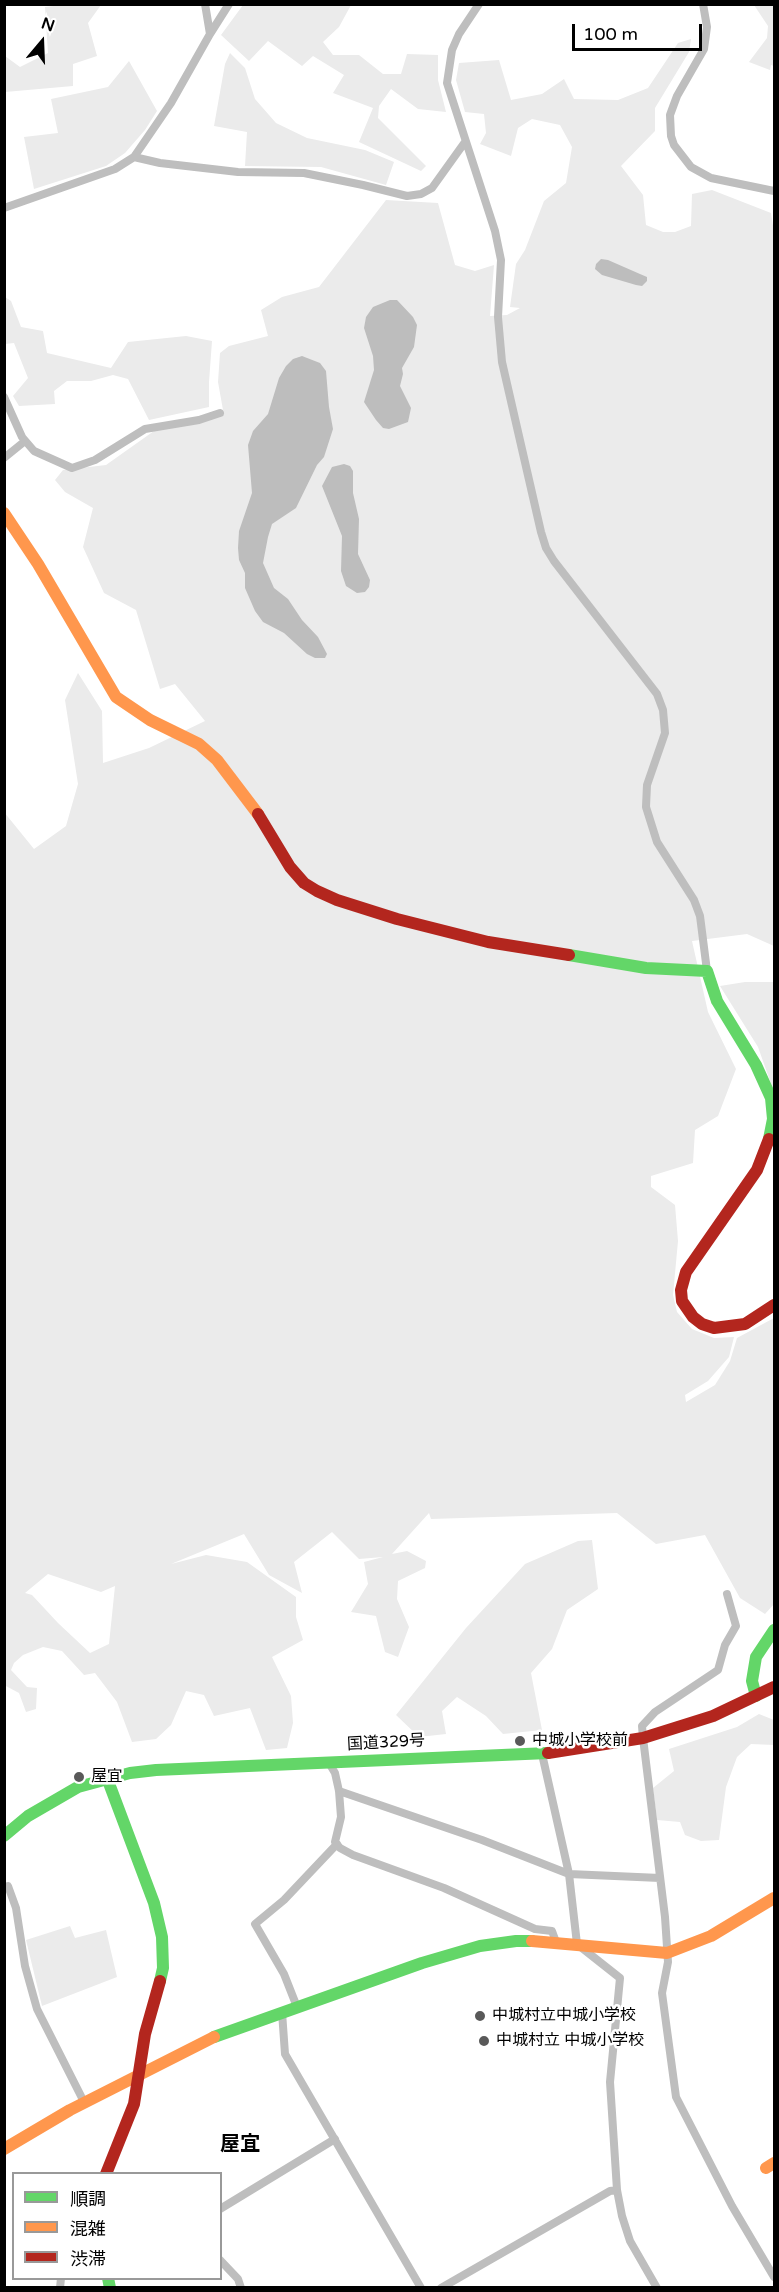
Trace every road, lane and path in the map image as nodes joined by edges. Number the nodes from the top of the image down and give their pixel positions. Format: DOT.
graph roads {
  1 [pos="205,4"];
  2 [pos="229,4"];
  3 [pos="479,4"];
  4 [pos="703,4"];
  5 [pos="210,34"];
  6 [pos="465,142"];
  7 [pos="134,157"];
  8 [pos="774,190"];
  9 [pos="4,208"];
  10 [pos="4,397"];
  11 [pos="220,414"];
  12 [pos="25,441"];
  13 [pos="4,458"];
  14 [pos="5,514"];
  15 [pos="707,970"];
  16 [pos="774,1305"];
  17 [pos="727,1594"];
  18 [pos="774,1630"];
  19 [pos="774,1687"];
  20 [pos="756,1696"];
  21 [pos="643,1738"];
  22 [pos="542,1754"];
  23 [pos="329,1763"];
  24 [pos="107,1778"];
  25 [pos="339,1791"];
  26 [pos="4,1836"];
  27 [pos="337,1844"];
  28 [pos="569,1874"];
  29 [pos="660,1878"];
  30 [pos="8,1886"];
  31 [pos="774,1898"];
  32 [pos="556,1942"];
  33 [pos="577,1944"];
  34 [pos="667,1953"];
  35 [pos="297,2007"];
  36 [pos="282,2012"];
  37 [pos="138,2074"];
  38 [pos="84,2102"];
  39 [pos="335,2139"];
  40 [pos="4,2149"];
  41 [pos="107,2172"];
  42 [pos="617,2190"];
  43 [pos="222,2208"];
  44 [pos="222,2262"];
  45 [pos="774,2277"];
  46 [pos="241,2288"];
  47 [pos="421,2288"];
  48 [pos="441,2288"];
  49 [pos="657,2288"];
  1 -- 5 [label="street"];
  2 -- 5 [label="street"];
  3 -- 6 [label="street"];
  4 -- 8 [label="street"];
  5 -- 7 [label="street"];
  6 -- 7 [label="street"];
  6 -- 15 [label="street"];
  7 -- 9 [label="street"];
  10 -- 12 [label="street"];
  11 -- 12 [label="street"];
  12 -- 13 [label="street"];
  14 -- 15 [label="main road"];
  15 -- 16 [label="main road"];
  17 -- 21 [label="street"];
  18 -- 20 [label="main road"];
  19 -- 20 [label="main road, 国道329号"];
  20 -- 21 [label="main road, 国道329号"];
  21 -- 22 [label="main road, 国道329号"];
  21 -- 29 [label="street"];
  22 -- 23 [label="main road, 国道329号"];
  22 -- 28 [label="street"];
  23 -- 24 [label="main road, 国道329号"];
  23 -- 25 [label="street"];
  24 -- 26 [label="main road, 国道329号"];
  24 -- 37 [label="main road"];
  25 -- 27 [label="street"];
  25 -- 28 [label="street"];
  27 -- 32 [label="street"];
  27 -- 35 [label="street"];
  28 -- 29 [label="street"];
  28 -- 33 [label="street"];
  29 -- 34 [label="street"];
  30 -- 38 [label="street"];
  31 -- 34 [label="main road"];
  32 -- 33 [label="main road"];
  32 -- 35 [label="main road"];
  33 -- 34 [label="main road"];
  33 -- 42 [label="street"];
  34 -- 45 [label="street"];
  35 -- 36 [label="main road"];
  36 -- 37 [label="main road"];
  36 -- 39 [label="street"];
  37 -- 38 [label="main road"];
  37 -- 41 [label="main road"];
  38 -- 40 [label="main road"];
  39 -- 43 [label="street"];
  39 -- 47 [label="street"];
  42 -- 48 [label="street"];
  42 -- 49 [label="street"];
  44 -- 46 [label="street"];
}
